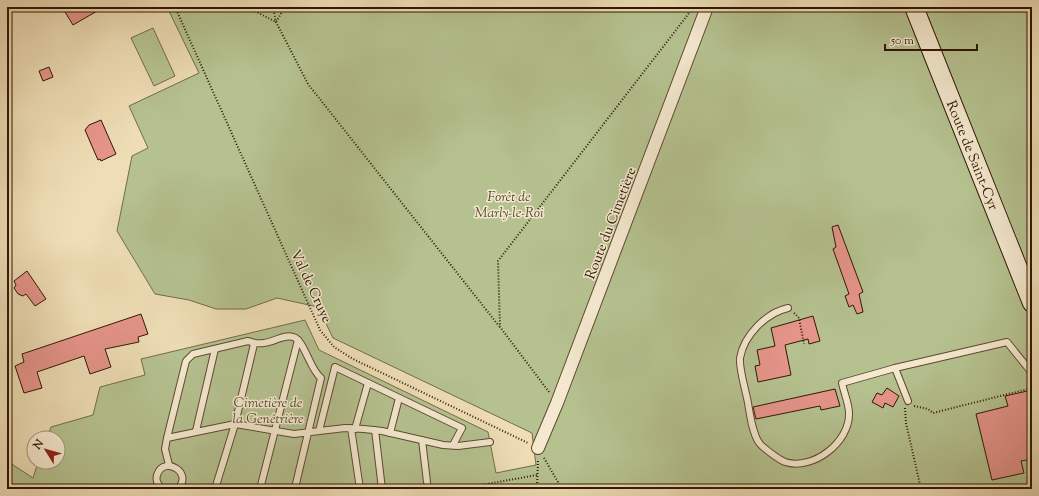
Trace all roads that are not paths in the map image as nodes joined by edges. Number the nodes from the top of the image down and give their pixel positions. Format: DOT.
graph roads {
  1 [pos="707,7"];
  2 [pos="914,7"];
  3 [pos="1032,303"];
  4 [pos="788,308"];
  5 [pos="298,340"];
  6 [pos="254,344"];
  7 [pos="215,349"];
  8 [pos="895,368"];
  9 [pos="1032,373"];
  10 [pos="368,383"];
  11 [pos="399,398"];
  12 [pos="908,401"];
  13 [pos="235,424"];
  14 [pos="353,428"];
  15 [pos="375,430"];
  16 [pos="196,431"];
  17 [pos="275,432"];
  18 [pos="319,432"];
  19 [pos="308,433"];
  20 [pos="390,433"];
  21 [pos="167,438"];
  22 [pos="422,440"];
  23 [pos="490,442"];
  24 [pos="453,446"];
  25 [pos="538,448"];
  26 [pos="169,465"];
  27 [pos="427,482"];
  28 [pos="295,488"];
  29 [pos="162,489"];
  30 [pos="177,489"];
  31 [pos="215,489"];
  32 [pos="260,489"];
  33 [pos="360,489"];
  34 [pos="382,489"];
  1 -- 25 [label="street, Route du Cimetière"];
  2 -- 3 [label="main road, Route de Saint-Cyr"];
  4 -- 8 [label="lane"];
  5 -- 6 [label="lane"];
  5 -- 17 [label="lane"];
  5 -- 19 [label="lane"];
  6 -- 7 [label="lane"];
  6 -- 13 [label="lane"];
  7 -- 16 [label="lane"];
  7 -- 21 [label="lane"];
  8 -- 9 [label="lane"];
  8 -- 12 [label="lane"];
  10 -- 11 [label="lane"];
  10 -- 14 [label="lane"];
  10 -- 18 [label="lane"];
  11 -- 20 [label="lane"];
  11 -- 24 [label="lane"];
  13 -- 16 [label="lane"];
  13 -- 17 [label="lane"];
  13 -- 31 [label="lane"];
  14 -- 15 [label="lane"];
  14 -- 18 [label="lane"];
  14 -- 33 [label="lane"];
  15 -- 20 [label="lane"];
  15 -- 34 [label="lane"];
  16 -- 21 [label="lane"];
  17 -- 19 [label="lane"];
  17 -- 32 [label="lane"];
  18 -- 19 [label="lane"];
  19 -- 28 [label="lane"];
  20 -- 22 [label="lane"];
  21 -- 26 [label="lane"];
  22 -- 24 [label="lane"];
  22 -- 27 [label="lane"];
  23 -- 24 [label="lane"];
  26 -- 29 [label="lane"];
  26 -- 30 [label="lane"];
}
